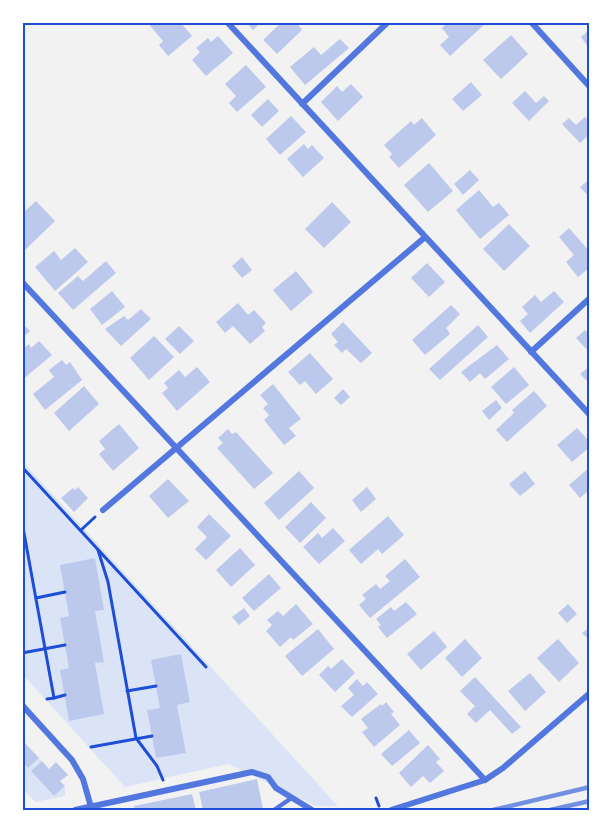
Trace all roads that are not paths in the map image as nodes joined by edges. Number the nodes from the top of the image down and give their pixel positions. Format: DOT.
graph roads {
  1 [pos="227,22"];
  2 [pos="388,22"];
  3 [pos="531,22"];
  4 [pos="590,87"];
  5 [pos="303,104"];
  6 [pos="424,238"];
  7 [pos="22,282"];
  8 [pos="590,298"];
  9 [pos="531,352"];
  10 [pos="590,415"];
  11 [pos="176,447"];
  12 [pos="103,510"];
  13 [pos="590,693"];
  14 [pos="22,705"];
  15 [pos="485,780"];
  16 [pos="290,799"];
  17 [pos="92,807"];
  18 [pos="75,810"];
  19 [pos="274,810"];
  20 [pos="312,810"];
  21 [pos="392,810"];
  1 -- 5 [label="street"];
  2 -- 5 [label="street"];
  3 -- 4 [label="street"];
  5 -- 6 [label="street"];
  6 -- 9 [label="street"];
  6 -- 11 [label="street"];
  7 -- 11 [label="street"];
  8 -- 9 [label="street"];
  9 -- 10 [label="street"];
  11 -- 12 [label="street"];
  11 -- 15 [label="street"];
  13 -- 15 [label="street"];
  14 -- 17 [label="street"];
  15 -- 21 [label="street"];
  16 -- 17 [label="street"];
  16 -- 19 [label="lane"];
  16 -- 20 [label="street"];
  17 -- 18 [label="street"];
}
